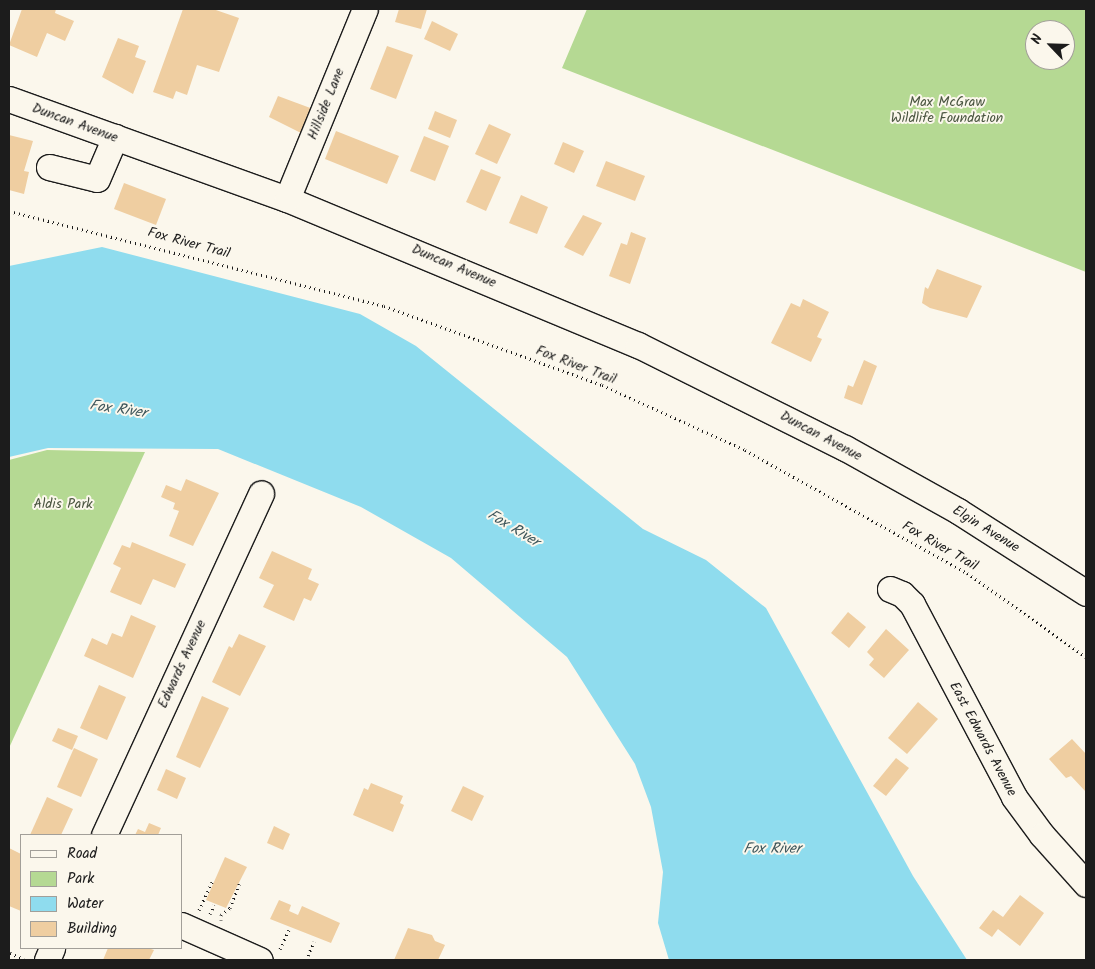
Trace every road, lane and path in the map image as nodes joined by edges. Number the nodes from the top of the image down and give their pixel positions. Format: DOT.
graph roads {
  1 [pos="365,9"];
  2 [pos="9,99"];
  3 [pos="114,137"];
  4 [pos="49,167"];
  5 [pos="287,199"];
  6 [pos="9,210"];
  7 [pos="884,470"];
  8 [pos="261,493"];
  9 [pos="890,590"];
  10 [pos="1086,592"];
  11 [pos="1086,657"];
  12 [pos="104,834"];
  13 [pos="212,882"];
  14 [pos="239,884"];
  15 [pos="1086,884"];
  16 [pos="214,905"];
  17 [pos="209,917"];
  18 [pos="189,919"];
  19 [pos="221,923"];
  20 [pos="289,930"];
  21 [pos="314,942"];
  22 [pos="51,949"];
  23 [pos="10,953"];
  24 [pos="270,955"];
  25 [pos="35,960"];
  26 [pos="306,960"];
  1 -- 5 [label="street, Hillside Lane"];
  2 -- 3 [label="street, Duncan Avenue"];
  3 -- 4 [label="street"];
  3 -- 5 [label="street, Duncan Avenue"];
  5 -- 7 [label="street, Duncan Avenue"];
  6 -- 11 [label="path, Fox River Trail"];
  7 -- 10 [label="street, Elgin Avenue"];
  8 -- 12 [label="street, Edwards Avenue"];
  9 -- 15 [label="street, East Edwards Avenue"];
  13 -- 18 [label="path"];
  14 -- 19 [label="path"];
  16 -- 17 [label="path"];
  18 -- 24 [label="street"];
  20 -- 24 [label="path"];
  21 -- 26 [label="path"];
  22 -- 25 [label="street"];
  23 -- 25 [label="path"];
}
